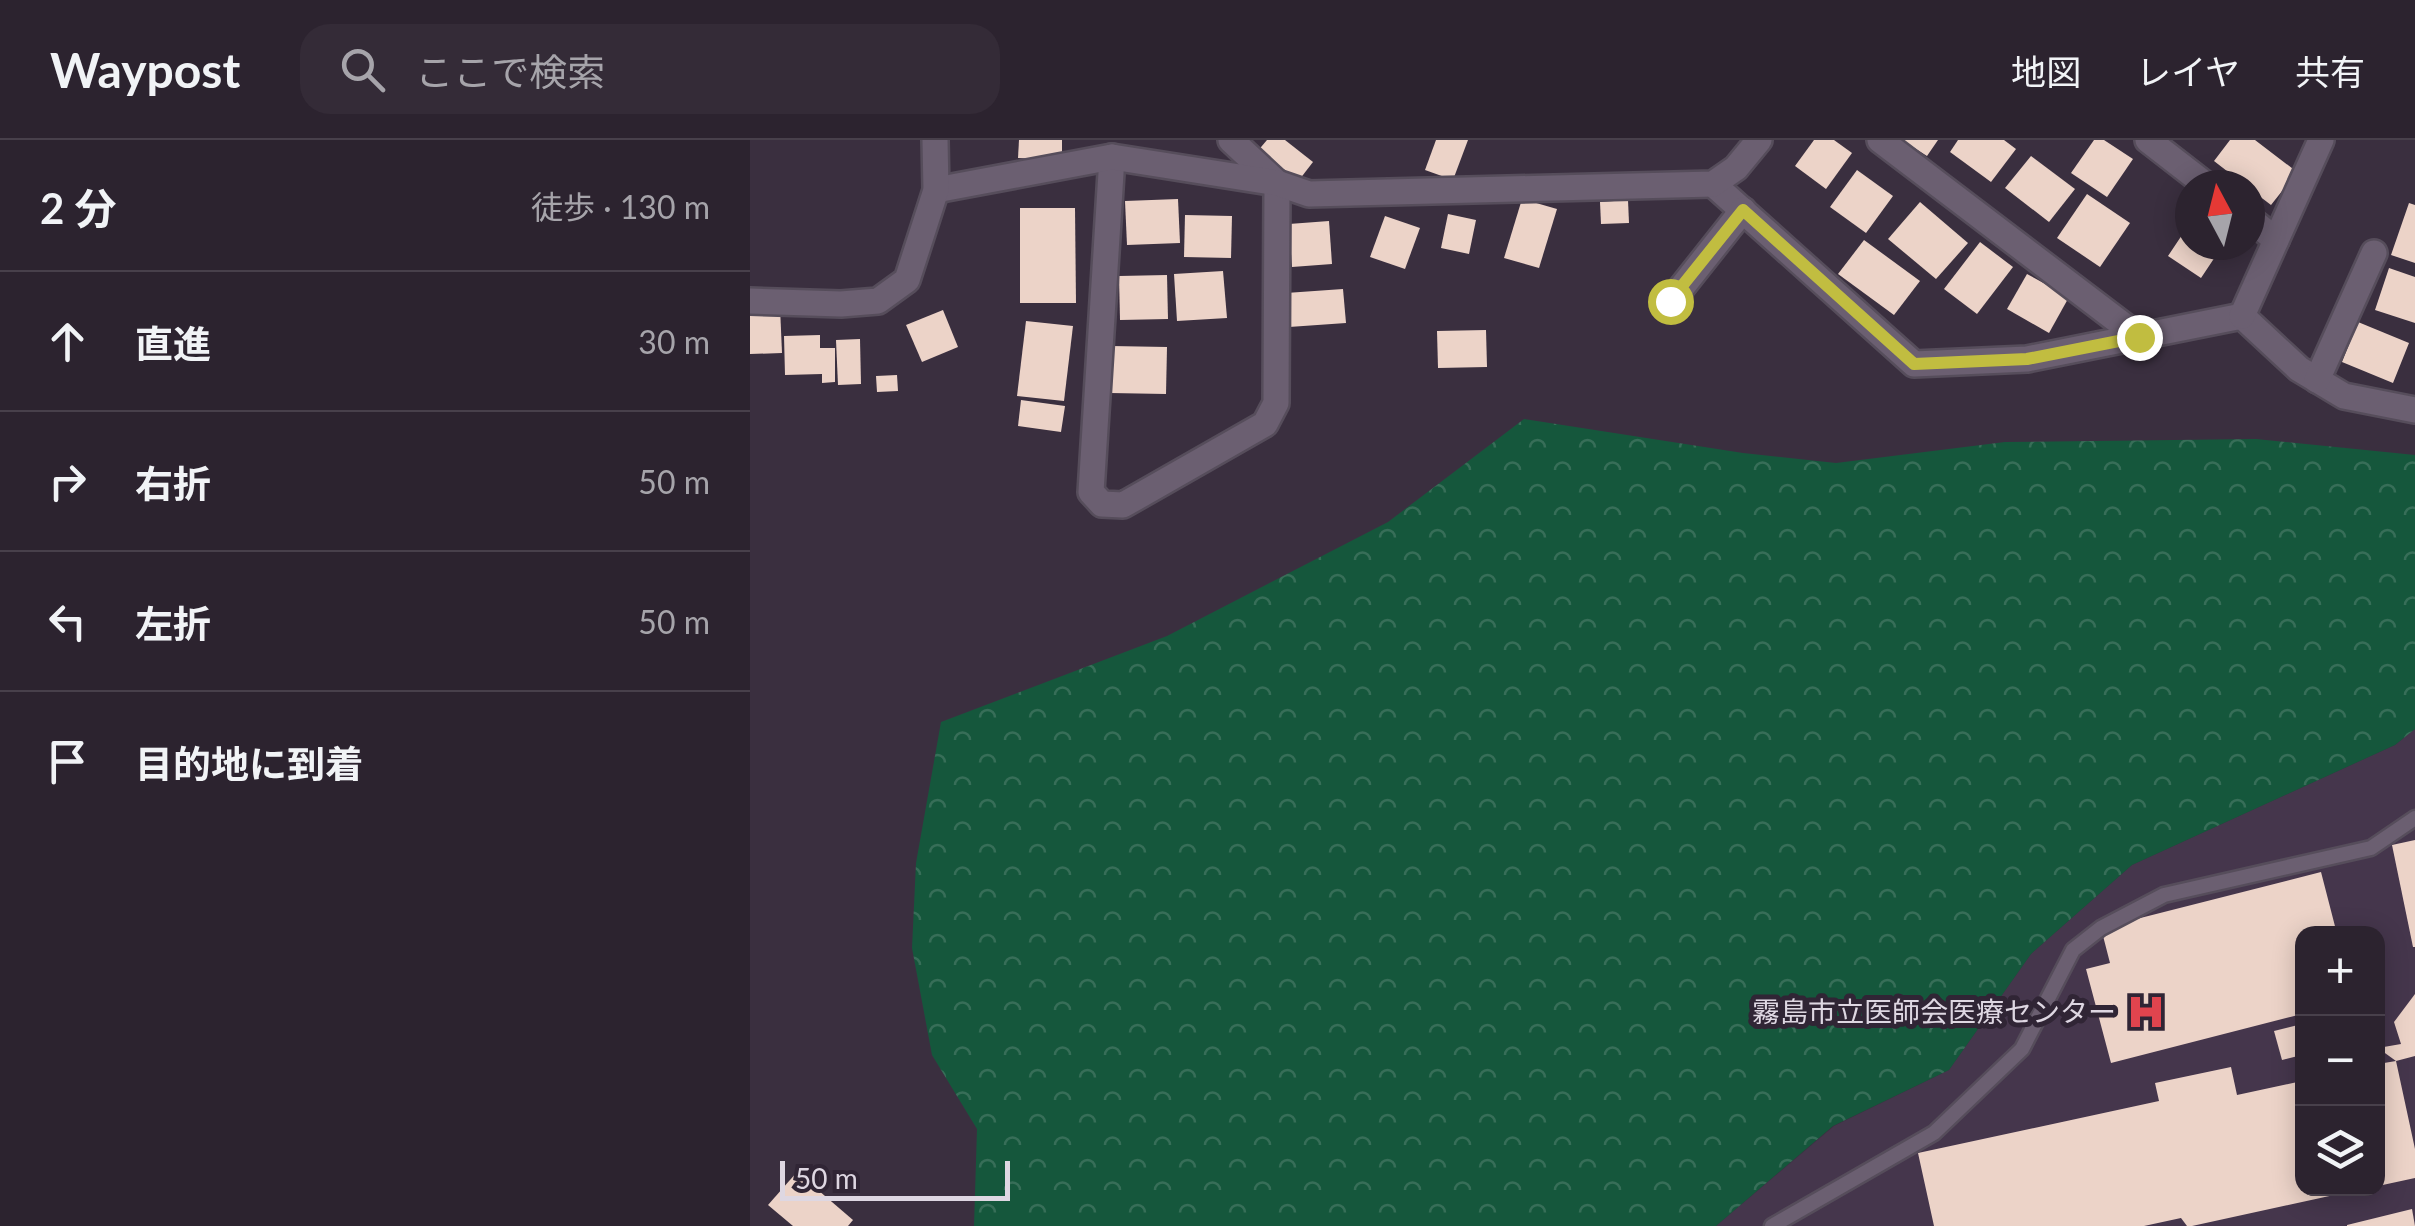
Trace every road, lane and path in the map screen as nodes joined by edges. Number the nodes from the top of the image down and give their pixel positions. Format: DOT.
graph roads {
  1 [pos="935,140"];
  2 [pos="1230,140"];
  3 [pos="1759,140"];
  4 [pos="1880,140"];
  5 [pos="2148,140"];
  6 [pos="2321,140"];
  7 [pos="1112,157"];
  8 [pos="2187,170"];
  9 [pos="1276,182"];
  10 [pos="1714,184"];
  11 [pos="936,190"];
  12 [pos="1743,210"];
  13 [pos="2265,231"];
  14 [pos="2276,240"];
  15 [pos="2374,253"];
  16 [pos="750,300"];
  17 [pos="1670,301"];
  18 [pos="2242,316"];
  19 [pos="2139,337"];
  20 [pos="2318,380"];
  21 [pos="2415,410"];
  22 [pos="2415,818"];
  23 [pos="1772,1226"];
  1 -- 11 [label="street"];
  2 -- 9 [label="street"];
  3 -- 10 [label="street"];
  4 -- 19 [label="street"];
  5 -- 8 [label="street"];
  6 -- 14 [label="street"];
  7 -- 9 [label="street"];
  7 -- 9 [label="street"];
  7 -- 11 [label="street"];
  9 -- 10 [label="street"];
  10 -- 12 [label="street"];
  11 -- 16 [label="street"];
  12 -- 17 [label="street"];
  12 -- 19 [label="street"];
  13 -- 14 [label="street"];
  14 -- 18 [label="street"];
  15 -- 20 [label="street"];
  18 -- 19 [label="street"];
  18 -- 20 [label="street"];
  20 -- 21 [label="street"];
  22 -- 23 [label="lane"];
}
